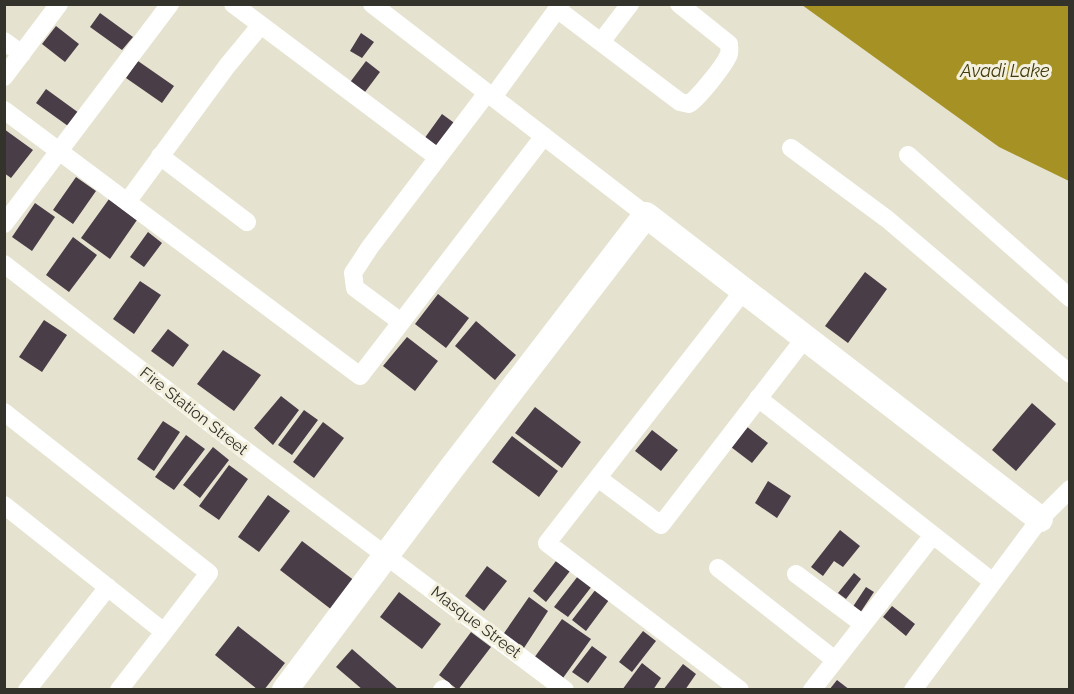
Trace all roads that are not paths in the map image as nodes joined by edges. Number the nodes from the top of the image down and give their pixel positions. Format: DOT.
graph roads {
  1 [pos="59,4"];
  2 [pos="170,4"];
  3 [pos="233,4"];
  4 [pos="372,4"];
  5 [pos="630,4"];
  6 [pos="679,4"];
  7 [pos="559,7"];
  8 [pos="260,26"];
  9 [pos="4,41"];
  10 [pos="600,42"];
  11 [pos="22,54"];
  12 [pos="4,77"];
  13 [pos="490,95"];
  14 [pos="4,110"];
  15 [pos="544,136"];
  16 [pos="790,148"];
  17 [pos="60,151"];
  18 [pos="908,155"];
  19 [pos="160,156"];
  20 [pos="437,157"];
  21 [pos="127,202"];
  22 [pos="646,215"];
  23 [pos="247,222"];
  24 [pos="4,224"];
  25 [pos="4,264"];
  26 [pos="744,290"];
  27 [pos="1070,298"];
  28 [pos="401,322"];
  29 [pos="805,338"];
  30 [pos="1070,374"];
  31 [pos="758,398"];
  32 [pos="4,412"];
  33 [pos="598,478"];
  34 [pos="1070,489"];
  35 [pos="4,505"];
  36 [pos="1040,519"];
  37 [pos="933,535"];
  38 [pos="386,555"];
  39 [pos="718,568"];
  40 [pos="796,574"];
  41 [pos="993,582"];
  42 [pos="108,587"];
  43 [pos="863,624"];
  44 [pos="164,632"];
  45 [pos="835,660"];
  46 [pos="27,690"];
  47 [pos="119,690"];
  48 [pos="285,690"];
  49 [pos="566,690"];
  50 [pos="740,690"];
  51 [pos="812,690"];
  52 [pos="913,690"];
  1 -- 11 [label="street"];
  2 -- 17 [label="street"];
  3 -- 8 [label="street"];
  4 -- 13 [label="street"];
  5 -- 10 [label="street"];
  6 -- 10 [label="street"];
  7 -- 10 [label="street"];
  7 -- 13 [label="street"];
  8 -- 19 [label="street"];
  8 -- 20 [label="street"];
  9 -- 11 [label="street"];
  11 -- 12 [label="street"];
  13 -- 15 [label="street"];
  13 -- 20 [label="street"];
  14 -- 17 [label="street"];
  15 -- 22 [label="street"];
  15 -- 28 [label="street"];
  16 -- 30 [label="street"];
  17 -- 21 [label="street"];
  17 -- 24 [label="street"];
  18 -- 27 [label="street"];
  19 -- 21 [label="street"];
  19 -- 23 [label="street"];
  20 -- 28 [label="street"];
  21 -- 28 [label="street"];
  22 -- 26 [label="street"];
  22 -- 38 [label="street"];
  25 -- 38 [label="street, Fire Station Street"];
  26 -- 29 [label="street"];
  26 -- 33 [label="street"];
  29 -- 31 [label="street"];
  29 -- 36 [label="street"];
  31 -- 33 [label="street"];
  31 -- 37 [label="street"];
  32 -- 44 [label="street"];
  33 -- 50 [label="street"];
  34 -- 36 [label="street"];
  35 -- 42 [label="street"];
  36 -- 41 [label="street"];
  37 -- 41 [label="street"];
  37 -- 43 [label="street"];
  38 -- 48 [label="street"];
  38 -- 49 [label="street, Masque Street"];
  39 -- 45 [label="street"];
  40 -- 43 [label="street"];
  41 -- 52 [label="street"];
  42 -- 44 [label="street"];
  42 -- 46 [label="street"];
  43 -- 45 [label="street"];
  44 -- 47 [label="street"];
  45 -- 51 [label="street"];
}
